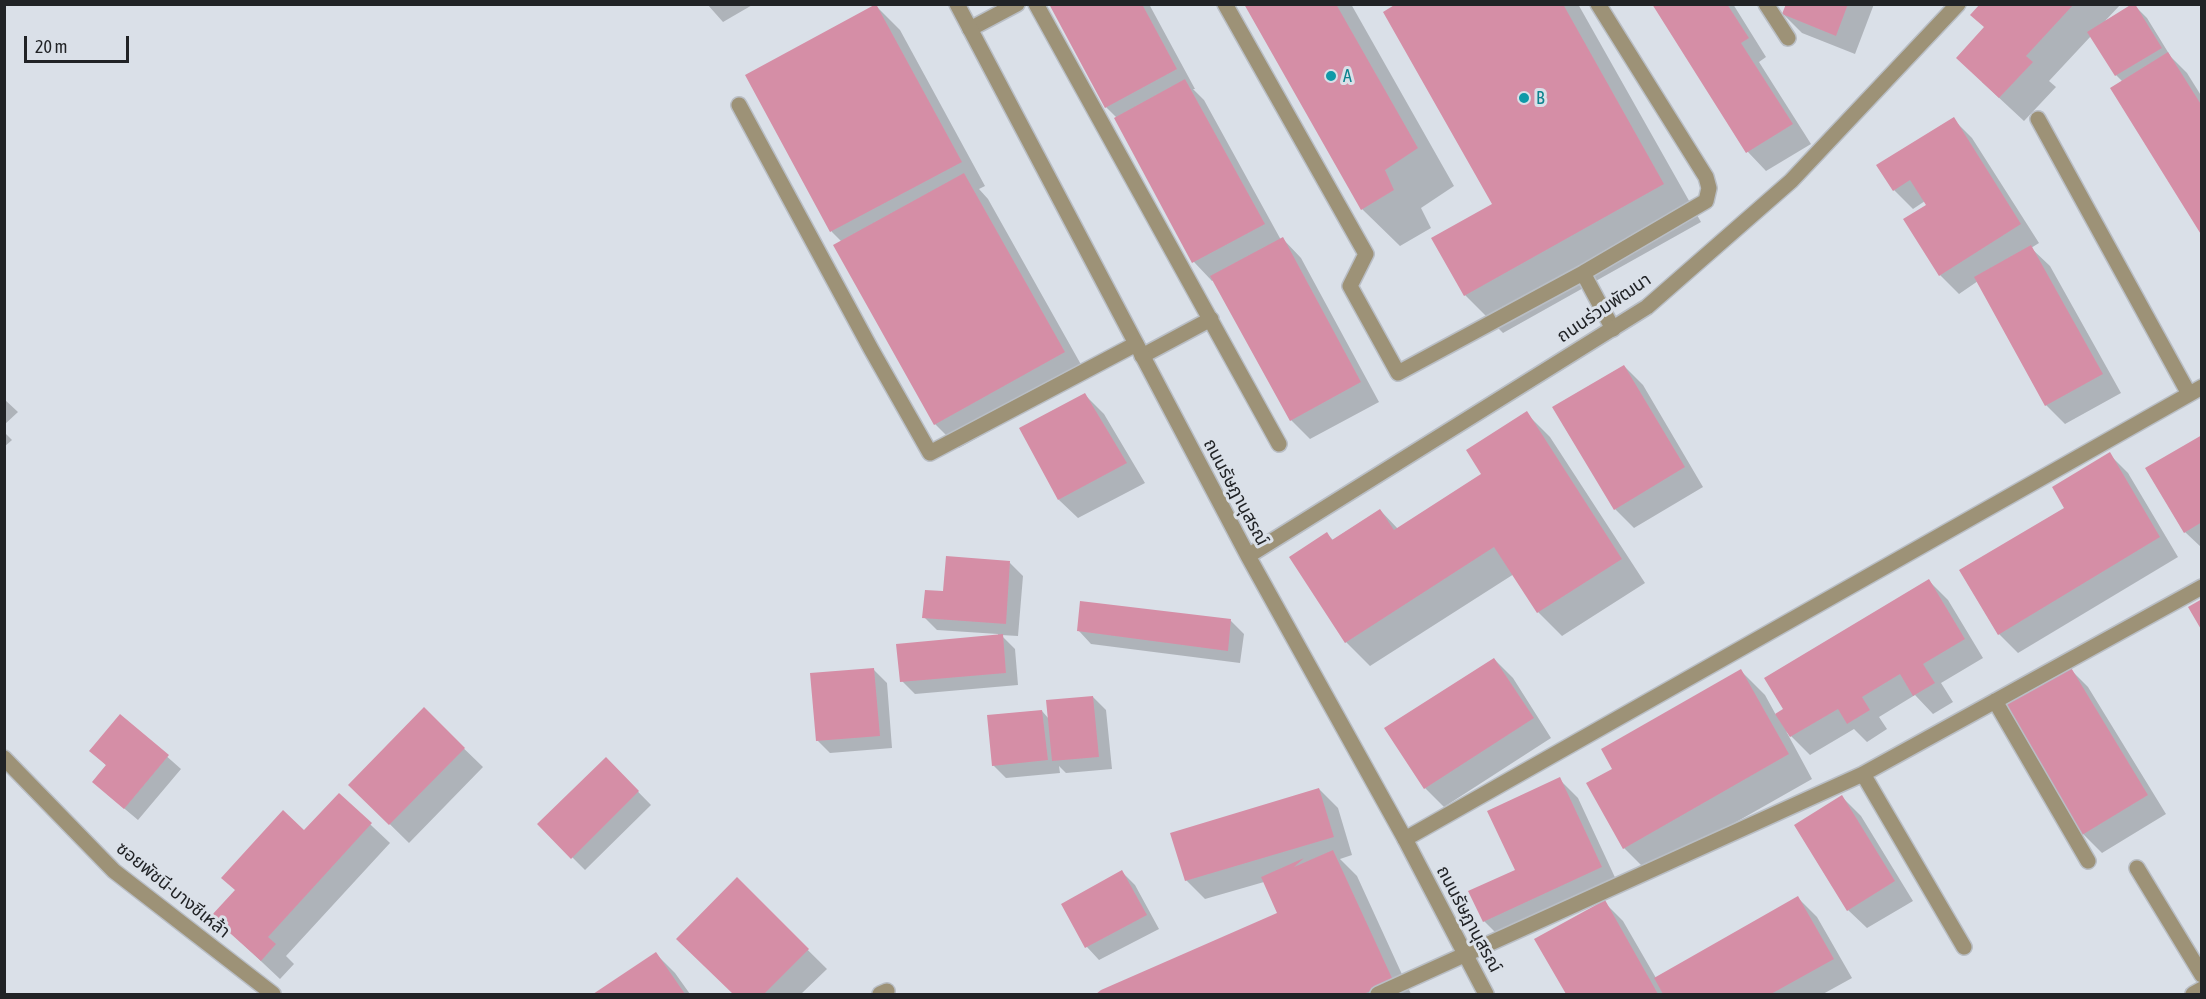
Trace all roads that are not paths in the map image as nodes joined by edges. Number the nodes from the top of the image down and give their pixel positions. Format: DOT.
graph roads {
  1 [pos="957,4"];
  2 [pos="1017,4"];
  3 [pos="1036,4"];
  4 [pos="1225,4"];
  5 [pos="1598,4"];
  6 [pos="1766,4"];
  7 [pos="1958,4"];
  8 [pos="970,29"];
  9 [pos="1788,38"];
  10 [pos="739,105"];
  11 [pos="2038,119"];
  12 [pos="1583,273"];
  13 [pos="1211,319"];
  14 [pos="1613,328"];
  15 [pos="1139,350"];
  16 [pos="2195,391"];
  17 [pos="1279,444"];
  18 [pos="1248,556"];
  19 [pos="2202,587"];
  20 [pos="1995,701"];
  21 [pos="4,758"];
  22 [pos="1863,774"];
  23 [pos="1405,839"];
  24 [pos="2088,861"];
  25 [pos="2137,868"];
  26 [pos="1964,947"];
  27 [pos="1466,956"];
  28 [pos="2202,975"];
  29 [pos="2202,989"];
  30 [pos="273,994"];
  31 [pos="1378,994"];
  32 [pos="1486,994"];
  33 [pos="2193,994"];
  1 -- 8 [label="street, ถนนรัษฎานุสรณ์"];
  2 -- 8 [label="street"];
  3 -- 13 [label="street"];
  4 -- 12 [label="street"];
  5 -- 12 [label="street"];
  6 -- 9 [label="street"];
  7 -- 14 [label="street, ถนนร่วมพัฒนา"];
  8 -- 15 [label="street, ถนนรัษฎานุสรณ์"];
  10 -- 15 [label="street"];
  11 -- 16 [label="street"];
  12 -- 14 [label="street"];
  13 -- 15 [label="street"];
  13 -- 17 [label="street"];
  14 -- 18 [label="street, ถนนร่วมพัฒนา"];
  15 -- 18 [label="street, ถนนรัษฎานุสรณ์"];
  16 -- 23 [label="street"];
  18 -- 23 [label="street, ถนนรัษฎานุสรณ์"];
  19 -- 20 [label="street"];
  20 -- 22 [label="street"];
  20 -- 24 [label="street"];
  21 -- 30 [label="street, ซอยพัชนี-บางชีเหล้า"];
  22 -- 26 [label="street"];
  22 -- 27 [label="street"];
  23 -- 27 [label="street, ถนนรัษฎานุสรณ์"];
  25 -- 28 [label="street"];
  27 -- 31 [label="street"];
  27 -- 32 [label="street, ถนนรัษฎานุสรณ์"];
  29 -- 33 [label="street"];
}
